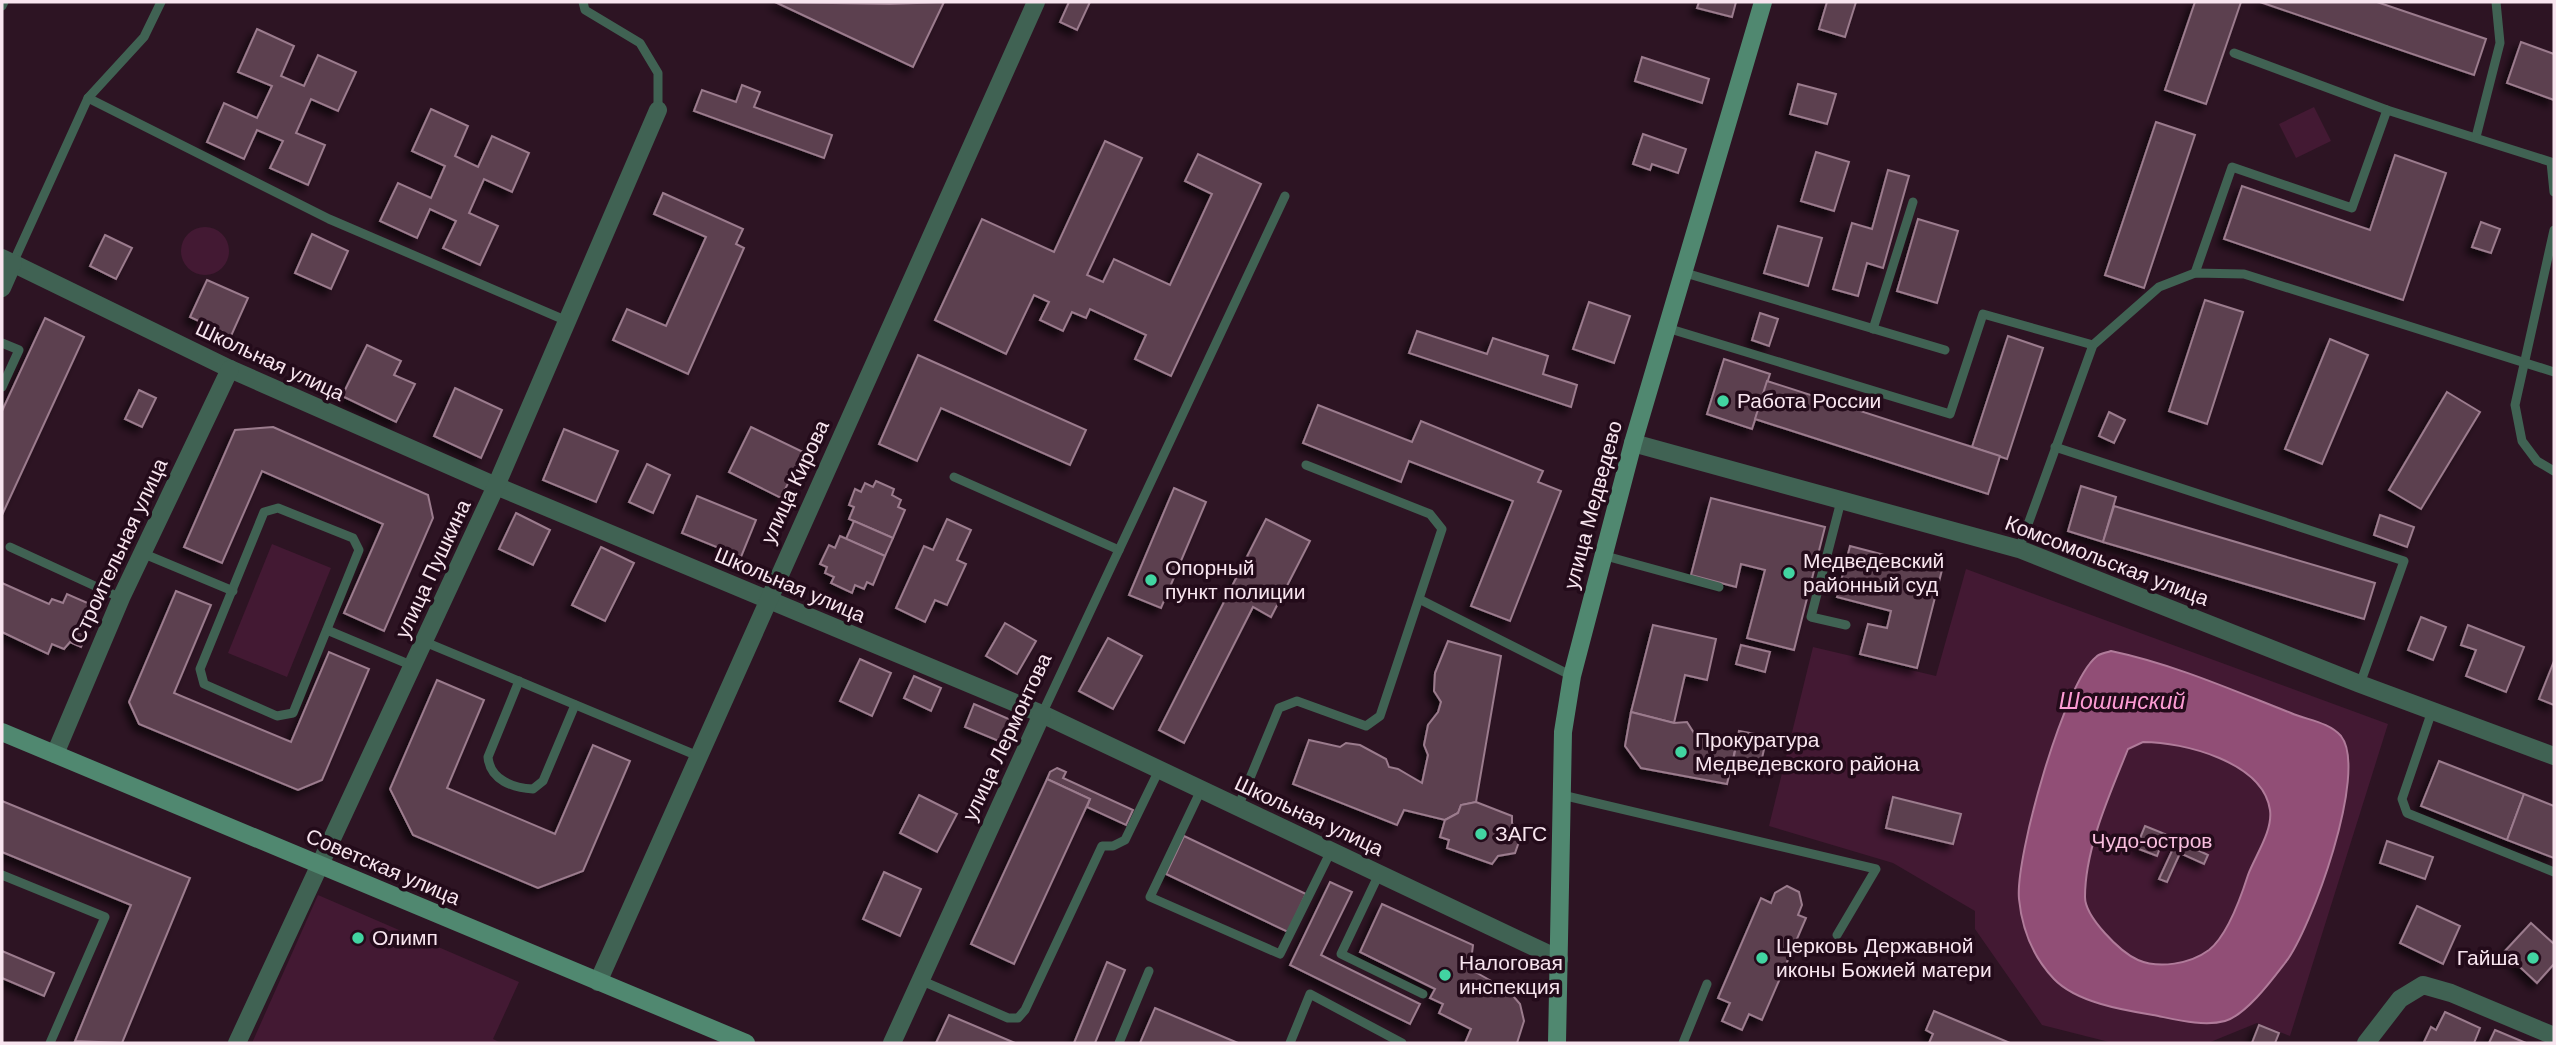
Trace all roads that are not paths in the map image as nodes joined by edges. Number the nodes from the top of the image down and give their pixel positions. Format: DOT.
graph roads {
  1 [pos="161,2"];
  2 [pos="583,2"];
  3 [pos="1036,2"];
  4 [pos="1763,2"];
  5 [pos="2496,2"];
  6 [pos="2234,53"];
  7 [pos="88,98"];
  8 [pos="658,110"];
  9 [pos="2387,110"];
  10 [pos="2476,137"];
  11 [pos="2554,192"];
  12 [pos="1285,196"];
  13 [pos="1913,202"];
  14 [pos="2554,230"];
  15 [pos="7,261"];
  16 [pos="1682,272"];
  17 [pos="2195,273"];
  18 [pos="2,288"];
  19 [pos="567,321"];
  20 [pos="1667,328"];
  21 [pos="1873,329"];
  22 [pos="2,343"];
  23 [pos="2093,345"];
  24 [pos="1945,350"];
  25 [pos="2523,362"];
  26 [pos="230,369"];
  27 [pos="2554,372"];
  28 [pos="2,387"];
  29 [pos="1633,443"];
  30 [pos="2055,447"];
  31 [pos="1306,465"];
  32 [pos="2554,471"];
  33 [pos="954,477"];
  34 [pos="496,486"];
  35 [pos="1841,501"];
  36 [pos="10,547"];
  37 [pos="2019,549"];
  38 [pos="1119,550"];
  39 [pos="142,553"];
  40 [pos="1602,555"];
  41 [pos="1719,587"];
  42 [pos="233,590"];
  43 [pos="121,598"];
  44 [pos="766,600"];
  45 [pos="1421,600"];
  46 [pos="1846,625"];
  47 [pos="327,630"];
  48 [pos="425,642"];
  49 [pos="413,666"];
  50 [pos="1572,676"];
  51 [pos="519,681"];
  52 [pos="2360,684"];
  53 [pos="575,705"];
  54 [pos="2432,710"];
  55 [pos="1042,714"];
  56 [pos="2,732"];
  57 [pos="55,754"];
  58 [pos="698,755"];
  59 [pos="2554,756"];
  60 [pos="1158,770"];
  61 [pos="1201,790"];
  62 [pos="1562,795"];
  63 [pos="1238,807"];
  64 [pos="1331,851"];
  65 [pos="319,865"];
  66 [pos="2554,872"];
  67 [pos="1379,874"];
  68 [pos="2,875"];
  69 [pos="1837,934"];
  70 [pos="1559,959"];
  71 [pos="1149,971"];
  72 [pos="919,981"];
  73 [pos="598,982"];
  74 [pos="1707,984"];
  75 [pos="1423,994"];
  76 [pos="2554,1036"];
  77 [pos="1559,1041"];
  78 [pos="50,1043"];
  79 [pos="237,1043"];
  80 [pos="746,1043"];
  81 [pos="892,1043"];
  82 [pos="1119,1043"];
  83 [pos="1290,1043"];
  84 [pos="1402,1043"];
  85 [pos="1683,1043"];
  86 [pos="2366,1043"];
  1 -- 7 [label="lane"];
  2 -- 8 [label="lane"];
  3 -- 44 [label="street, улица Кирова"];
  4 -- 16 [label="street, улица Медведево"];
  5 -- 10 [label="lane"];
  6 -- 9 [label="lane"];
  7 -- 15 [label="lane"];
  7 -- 19 [label="lane"];
  8 -- 19 [label="street, улица Пушкина"];
  9 -- 10 [label="lane"];
  9 -- 17 [label="lane"];
  10 -- 11 [label="lane"];
  12 -- 38 [label="lane, улица Лермонтова"];
  13 -- 21 [label="lane"];
  14 -- 25 [label="lane"];
  15 -- 18 [label="street"];
  15 -- 26 [label="street, Школьная улица"];
  16 -- 20 [label="street, улица Медведево"];
  16 -- 21 [label="lane"];
  17 -- 23 [label="lane"];
  17 -- 25 [label="lane"];
  19 -- 34 [label="street, улица Пушкина"];
  20 -- 23 [label="lane"];
  20 -- 29 [label="street, улица Медведево"];
  21 -- 24 [label="lane"];
  22 -- 28 [label="lane"];
  23 -- 30 [label="lane"];
  25 -- 27 [label="lane"];
  25 -- 32 [label="lane"];
  26 -- 34 [label="street, Школьная улица"];
  26 -- 39 [label="street, Строительная улица"];
  29 -- 35 [label="street, Комсомольская улица"];
  29 -- 40 [label="street, улица Медведево"];
  30 -- 37 [label="lane"];
  30 -- 52 [label="lane"];
  31 -- 45 [label="lane"];
  33 -- 38 [label="lane"];
  34 -- 44 [label="street, Школьная улица"];
  34 -- 48 [label="street, улица Пушкина"];
  35 -- 37 [label="street, Комсомольская улица"];
  35 -- 46 [label="lane"];
  36 -- 43 [label="lane"];
  37 -- 52 [label="street, Комсомольская улица"];
  38 -- 55 [label="lane, улица Лермонтова"];
  39 -- 42 [label="lane"];
  39 -- 43 [label="street, Строительная улица"];
  40 -- 41 [label="lane"];
  40 -- 50 [label="street, улица Медведево"];
  42 -- 47 [label="lane"];
  42 -- 47 [label="lane"];
  43 -- 57 [label="street, Строительная улица"];
  44 -- 55 [label="street, Школьная улица"];
  44 -- 58 [label="street, улица Кирова"];
  45 -- 50 [label="lane"];
  45 -- 63 [label="lane"];
  47 -- 49 [label="lane"];
  48 -- 49 [label="street, улица Пушкина"];
  48 -- 51 [label="lane"];
  49 -- 65 [label="street, улица Пушкина"];
  50 -- 62 [label="street, улица Медведево"];
  51 -- 53 [label="lane"];
  51 -- 53 [label="lane"];
  52 -- 54 [label="street, Комсомольская улица"];
  53 -- 58 [label="lane"];
  54 -- 59 [label="street, Комсомольская улица"];
  54 -- 66 [label="lane"];
  55 -- 60 [label="street, Школьная улица"];
  55 -- 72 [label="street, улица Лермонтова"];
  56 -- 57 [label="street, Советская улица"];
  57 -- 65 [label="street, Советская улица"];
  58 -- 73 [label="street, улица Кирова"];
  60 -- 61 [label="street, Школьная улица"];
  60 -- 72 [label="lane"];
  61 -- 63 [label="street, Школьная улица"];
  61 -- 64 [label="lane"];
  62 -- 69 [label="lane"];
  62 -- 70 [label="street, улица Медведево"];
  63 -- 64 [label="street, Школьная улица"];
  64 -- 67 [label="street, Школьная улица"];
  65 -- 73 [label="street, Советская улица"];
  65 -- 79 [label="street, улица Пушкина"];
  67 -- 70 [label="street, Школьная улица"];
  67 -- 75 [label="lane"];
  68 -- 78 [label="lane"];
  70 -- 77 [label="street, улица Медведево"];
  71 -- 82 [label="lane"];
  72 -- 81 [label="street, улица Лермонтова"];
  73 -- 80 [label="street, Советская улица"];
  74 -- 85 [label="lane"];
  76 -- 86 [label="street"];
  83 -- 84 [label="lane"];
}
